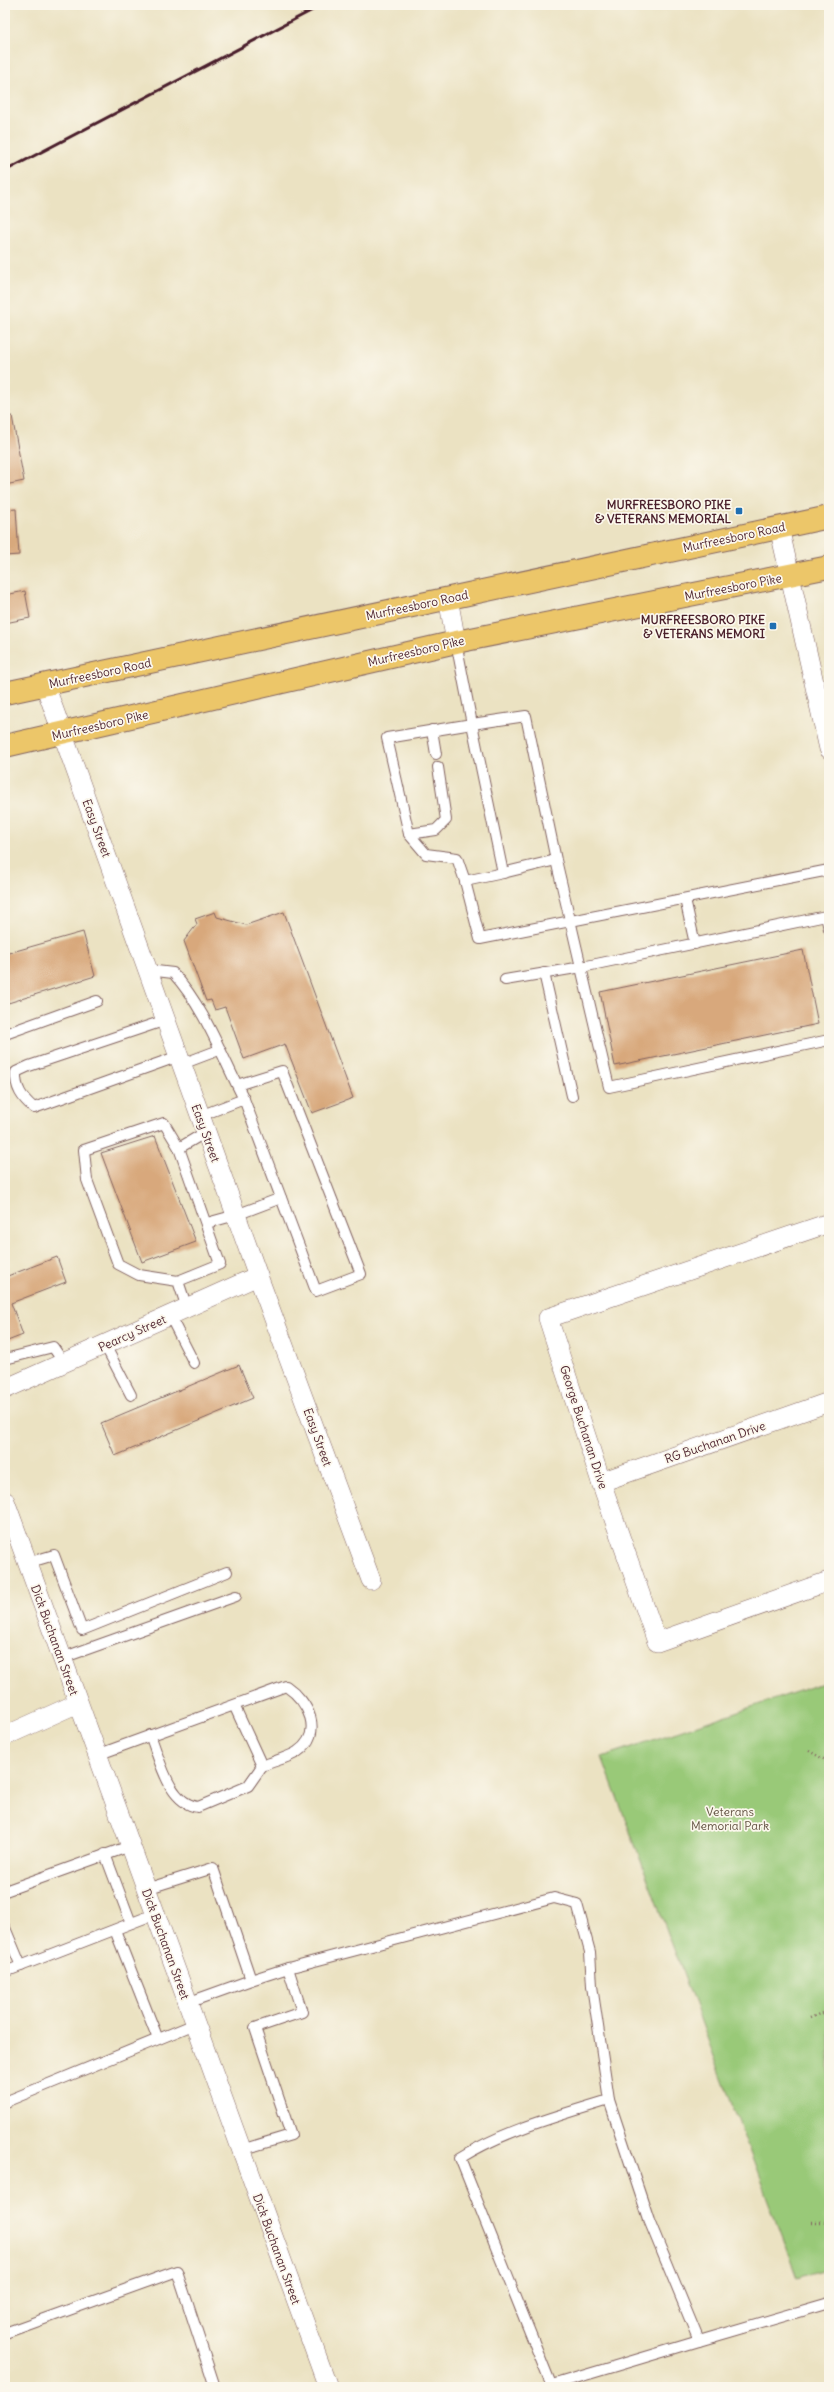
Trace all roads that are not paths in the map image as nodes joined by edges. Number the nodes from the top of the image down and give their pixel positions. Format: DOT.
graph roads {
  1 [pos="829,517"];
  2 [pos="779,527"];
  3 [pos="829,567"];
  4 [pos="790,576"];
  5 [pos="448,598"];
  6 [pos="456,642"];
  7 [pos="45,684"];
  8 [pos="823,692"];
  9 [pos="5,693"];
  10 [pos="472,724"];
  11 [pos="432,730"];
  12 [pos="63,734"];
  13 [pos="5,746"];
  14 [pos="829,749"];
  15 [pos="436,754"];
  16 [pos="438,767"];
  17 [pos="409,834"];
  18 [pos="556,860"];
  19 [pos="829,870"];
  20 [pos="503,873"];
  21 [pos="465,881"];
  22 [pos="686,899"];
  23 [pos="571,922"];
  24 [pos="829,929"];
  25 [pos="695,944"];
  26 [pos="582,967"];
  27 [pos="148,970"];
  28 [pos="544,973"];
  29 [pos="505,980"];
  30 [pos="97,1001"];
  31 [pos="166,1020"];
  32 [pos="5,1034"];
  33 [pos="829,1040"];
  34 [pos="219,1050"];
  35 [pos="180,1060"];
  36 [pos="237,1085"];
  37 [pos="572,1096"];
  38 [pos="244,1099"];
  39 [pos="203,1124"];
  40 [pos="179,1148"];
  41 [pos="281,1198"];
  42 [pos="236,1215"];
  43 [pos="207,1223"];
  44 [pos="829,1223"];
  45 [pos="258,1276"];
  46 [pos="178,1281"];
  47 [pos="187,1308"];
  48 [pos="170,1316"];
  49 [pos="105,1345"];
  50 [pos="5,1359"];
  51 [pos="64,1363"];
  52 [pos="194,1363"];
  53 [pos="5,1389"];
  54 [pos="131,1395"];
  55 [pos="829,1402"];
  56 [pos="601,1482"];
  57 [pos="5,1501"];
  58 [pos="27,1563"];
  59 [pos="227,1572"];
  60 [pos="371,1580"];
  61 [pos="829,1581"];
  62 [pos="236,1596"];
  63 [pos="62,1658"];
  64 [pos="78,1704"];
  65 [pos="234,1705"];
  66 [pos="150,1735"];
  67 [pos="5,1736"];
  68 [pos="97,1755"];
  69 [pos="262,1766"];
  70 [pos="130,1846"];
  71 [pos="105,1854"];
  72 [pos="146,1890"];
  73 [pos="5,1891"];
  74 [pos="155,1914"];
  75 [pos="132,1923"];
  76 [pos="5,1928"];
  77 [pos="115,1930"];
  78 [pos="21,1966"];
  79 [pos="288,1968"];
  80 [pos="5,1972"];
  81 [pos="251,1980"];
  82 [pos="187,2003"];
  83 [pos="195,2024"];
  84 [pos="158,2039"];
  85 [pos="609,2100"];
  86 [pos="5,2102"];
  87 [pos="241,2150"];
  88 [pos="829,2303"];
  89 [pos="5,2333"];
  90 [pos="699,2341"];
  91 [pos="552,2386"];
  92 [pos="214,2387"];
  93 [pos="328,2387"];
  1 -- 2 [label="main road, Murfreesboro Road"];
  2 -- 4 [label="street"];
  2 -- 5 [label="main road, Murfreesboro Road"];
  3 -- 4 [label="main road, Murfreesboro Pike"];
  4 -- 6 [label="main road, Murfreesboro Pike"];
  4 -- 8 [label="street"];
  5 -- 6 [label="street"];
  5 -- 7 [label="main road, Murfreesboro Road"];
  6 -- 10 [label="lane"];
  6 -- 12 [label="main road, Murfreesboro Pike"];
  7 -- 9 [label="main road, Murfreesboro Road"];
  7 -- 12 [label="street, Easy Street"];
  8 -- 14 [label="street"];
  10 -- 11 [label="lane"];
  10 -- 18 [label="lane"];
  10 -- 20 [label="lane"];
  11 -- 15 [label="lane"];
  11 -- 17 [label="lane"];
  12 -- 13 [label="main road, Murfreesboro Pike"];
  12 -- 27 [label="street, Easy Street"];
  16 -- 17 [label="lane"];
  17 -- 21 [label="lane"];
  18 -- 20 [label="lane"];
  18 -- 23 [label="lane"];
  19 -- 22 [label="lane"];
  20 -- 21 [label="lane"];
  21 -- 23 [label="lane"];
  22 -- 23 [label="lane"];
  22 -- 25 [label="lane"];
  23 -- 26 [label="lane"];
  24 -- 25 [label="lane"];
  25 -- 26 [label="lane"];
  26 -- 28 [label="lane"];
  26 -- 33 [label="lane"];
  27 -- 31 [label="street, Easy Street"];
  27 -- 34 [label="lane"];
  28 -- 29 [label="lane"];
  28 -- 37 [label="lane"];
  30 -- 32 [label="lane"];
  31 -- 35 [label="street, Easy Street"];
  31 -- 35 [label="lane"];
  34 -- 35 [label="lane"];
  34 -- 36 [label="lane"];
  35 -- 39 [label="street, Easy Street"];
  36 -- 38 [label="lane"];
  36 -- 41 [label="lane"];
  38 -- 39 [label="lane"];
  38 -- 41 [label="lane"];
  39 -- 40 [label="lane"];
  39 -- 42 [label="street, Easy Street"];
  40 -- 43 [label="lane"];
  40 -- 46 [label="lane"];
  41 -- 42 [label="lane"];
  42 -- 43 [label="lane"];
  42 -- 45 [label="street, Easy Street"];
  43 -- 46 [label="lane"];
  44 -- 56 [label="street, George Buchanan Drive"];
  45 -- 47 [label="street, Pearcy Street"];
  45 -- 60 [label="street, Easy Street"];
  46 -- 47 [label="lane"];
  47 -- 48 [label="street, Pearcy Street"];
  48 -- 49 [label="street, Pearcy Street"];
  48 -- 52 [label="lane"];
  49 -- 51 [label="street, Pearcy Street"];
  49 -- 54 [label="lane"];
  50 -- 51 [label="lane"];
  51 -- 53 [label="street, Pearcy Street"];
  55 -- 56 [label="street, RG Buchanan Drive"];
  56 -- 61 [label="street, George Buchanan Drive"];
  57 -- 58 [label="street, Dick Buchanan Street"];
  58 -- 59 [label="lane"];
  58 -- 63 [label="street, Dick Buchanan Street"];
  62 -- 63 [label="lane"];
  63 -- 64 [label="street, Dick Buchanan Street"];
  64 -- 67 [label="street"];
  64 -- 68 [label="street, Dick Buchanan Street"];
  65 -- 66 [label="lane"];
  65 -- 69 [label="lane"];
  65 -- 69 [label="lane"];
  66 -- 68 [label="lane"];
  66 -- 69 [label="lane"];
  68 -- 70 [label="street, Dick Buchanan Street"];
  70 -- 71 [label="lane"];
  70 -- 72 [label="street, Dick Buchanan Street"];
  71 -- 73 [label="lane"];
  71 -- 75 [label="lane"];
  72 -- 74 [label="street, Dick Buchanan Street"];
  72 -- 81 [label="lane"];
  74 -- 75 [label="lane"];
  74 -- 82 [label="street, Dick Buchanan Street"];
  75 -- 77 [label="lane"];
  76 -- 78 [label="lane"];
  77 -- 78 [label="lane"];
  77 -- 84 [label="lane"];
  78 -- 80 [label="lane"];
  79 -- 81 [label="lane"];
  79 -- 85 [label="lane"];
  79 -- 87 [label="lane"];
  81 -- 82 [label="lane"];
  82 -- 83 [label="street, Dick Buchanan Street"];
  83 -- 84 [label="lane"];
  83 -- 87 [label="street, Dick Buchanan Street"];
  84 -- 86 [label="lane"];
  85 -- 90 [label="lane"];
  85 -- 91 [label="lane"];
  87 -- 93 [label="street, Dick Buchanan Street"];
  88 -- 90 [label="lane"];
  89 -- 92 [label="lane"];
  90 -- 91 [label="lane"];
}
